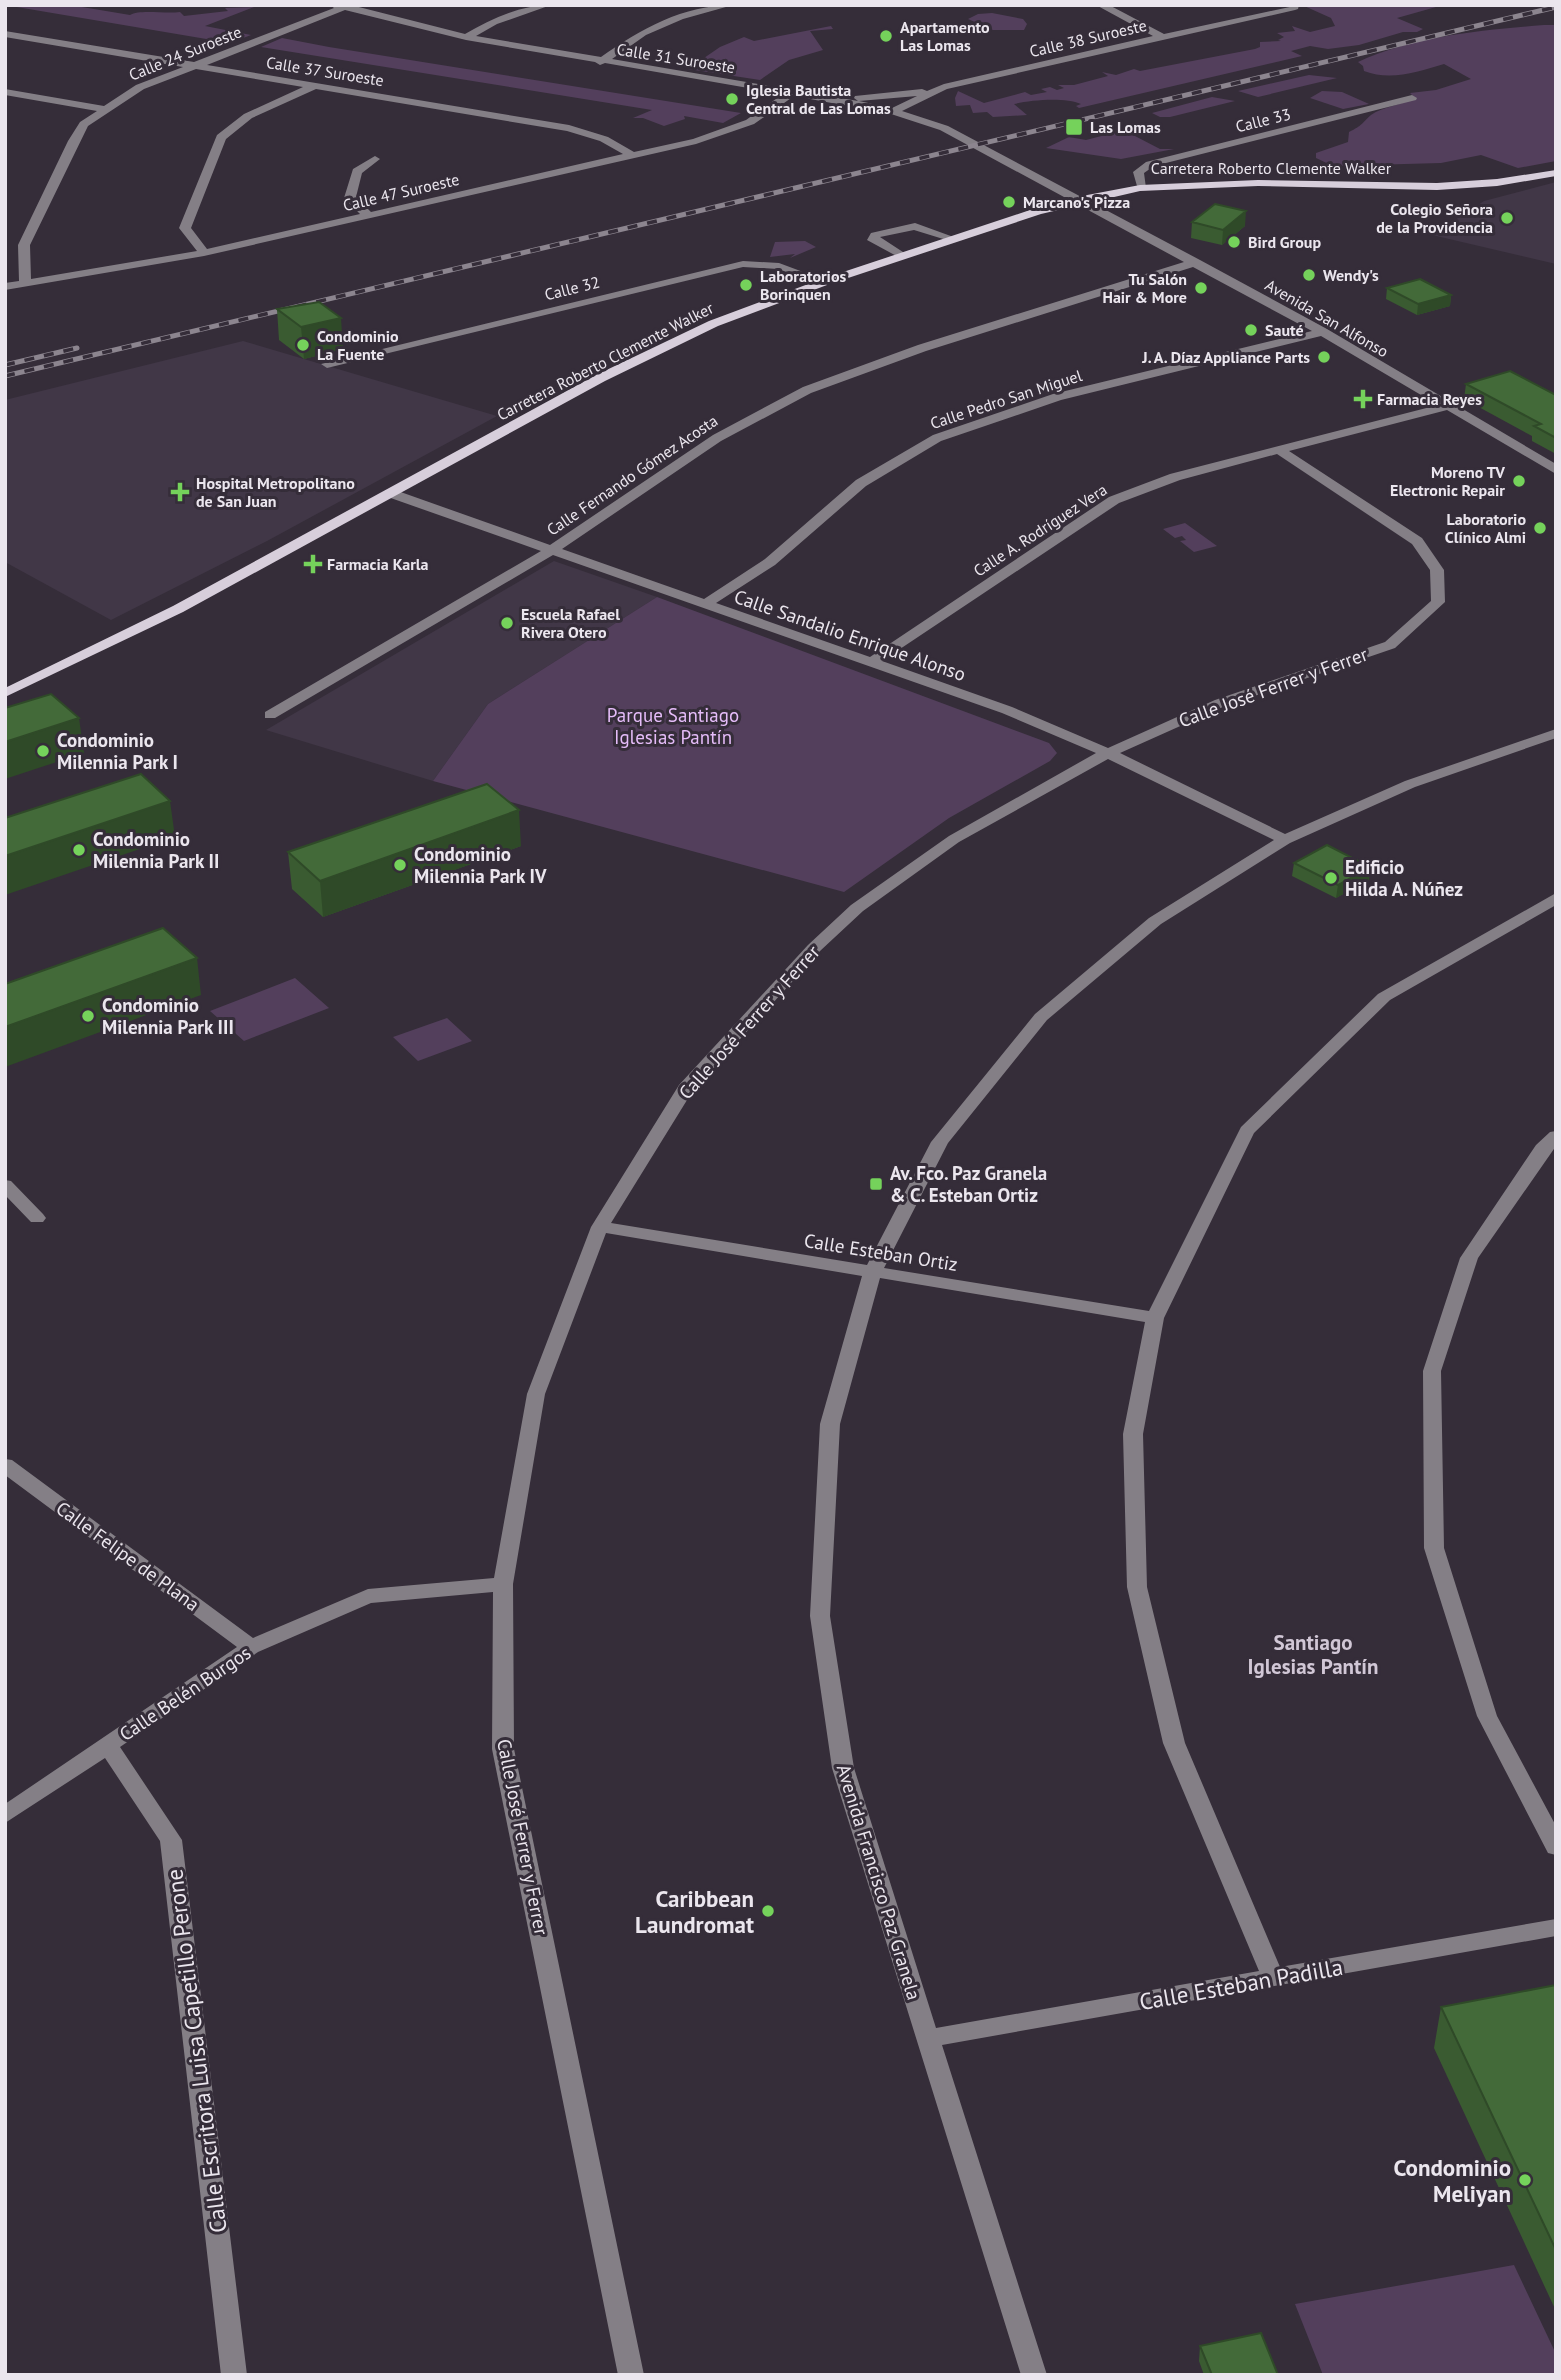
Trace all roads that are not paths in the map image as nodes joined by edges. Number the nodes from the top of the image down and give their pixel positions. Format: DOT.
graph roads {
  1 [pos="546,5"];
  2 [pos="727,5"];
  3 [pos="1101,5"];
  4 [pos="343,6"];
  5 [pos="1295,7"];
  6 [pos="5,34"];
  7 [pos="466,37"];
  8 [pos="1162,37"];
  9 [pos="600,61"];
  10 [pos="194,65"];
  11 [pos="316,85"];
  12 [pos="944,87"];
  13 [pos="932,90"];
  14 [pos="5,92"];
  15 [pos="792,92"];
  16 [pos="1412,98"];
  17 [pos="834,99"];
  18 [pos="103,109"];
  19 [pos="893,111"];
  20 [pos="944,128"];
  21 [pos="634,156"];
  22 [pos="375,159"];
  23 [pos="1556,173"];
  24 [pos="1142,186"];
  25 [pos="1079,200"];
  26 [pos="369,216"];
  27 [pos="953,239"];
  28 [pos="204,253"];
  29 [pos="902,256"];
  30 [pos="1196,262"];
  31 [pos="824,282"];
  32 [pos="25,285"];
  33 [pos="5,287"];
  34 [pos="1323,332"];
  35 [pos="327,364"];
  36 [pos="1445,408"];
  37 [pos="1279,450"];
  38 [pos="1556,470"];
  39 [pos="390,493"];
  40 [pos="551,551"];
  41 [pos="705,604"];
  42 [pos="873,662"];
  43 [pos="5,693"];
  44 [pos="270,715"];
  45 [pos="1556,733"];
  46 [pos="1108,753"];
  47 [pos="1286,840"];
  48 [pos="1556,898"];
  49 [pos="1556,1136"];
  50 [pos="5,1185"];
  51 [pos="37,1218"];
  52 [pos="600,1227"];
  53 [pos="872,1273"];
  54 [pos="1155,1318"];
  55 [pos="5,1465"];
  56 [pos="503,1584"];
  57 [pos="251,1647"];
  58 [pos="108,1746"];
  59 [pos="5,1815"];
  60 [pos="1556,1847"];
  61 [pos="1556,1927"];
  62 [pos="1274,1979"];
  63 [pos="926,2039"];
  64 [pos="234,2375"];
  65 [pos="631,2375"];
  66 [pos="1034,2375"];
  1 -- 7 [label="street"];
  2 -- 9 [label="street"];
  3 -- 8 [label="street"];
  4 -- 7 [label="street, Calle 31 Suroeste"];
  4 -- 10 [label="street, Calle 24 Suroeste"];
  5 -- 8 [label="street, Calle 38 Suroeste"];
  6 -- 10 [label="street, Calle 37 Suroeste"];
  7 -- 9 [label="street, Calle 31 Suroeste"];
  8 -- 12 [label="street, Calle 38 Suroeste"];
  9 -- 15 [label="street, Calle 31 Suroeste"];
  10 -- 11 [label="street, Calle 37 Suroeste"];
  10 -- 18 [label="street, Calle 24 Suroeste"];
  11 -- 21 [label="street, Calle 37 Suroeste"];
  11 -- 28 [label="street"];
  12 -- 13 [label="street, Calle 38 Suroeste"];
  12 -- 20 [label="street"];
  13 -- 17 [label="street"];
  13 -- 19 [label="street, Calle 38 Suroeste"];
  14 -- 18 [label="street"];
  15 -- 17 [label="street, Calle 31 Suroeste"];
  15 -- 21 [label="street, Calle 47 Suroeste"];
  16 -- 24 [label="street, Calle 33"];
  17 -- 19 [label="street, Calle 31 Suroeste"];
  18 -- 32 [label="street, Calle 24 Suroeste"];
  19 -- 20 [label="street, Calle 31 Suroeste"];
  20 -- 25 [label="street, Calle 31 Suroeste"];
  21 -- 26 [label="street, Calle 47 Suroeste"];
  22 -- 26 [label="street"];
  23 -- 24 [label="main road, Carretera Roberto Clemente Walker"];
  24 -- 25 [label="main road, Carretera Roberto Clemente Walker"];
  25 -- 27 [label="main road, Carretera Roberto Clemente Walker"];
  25 -- 30 [label="street, Avenida San Alfonso"];
  26 -- 28 [label="street, Calle 47 Suroeste"];
  27 -- 29 [label="main road, Carretera Roberto Clemente Walker"];
  27 -- 29 [label="street"];
  28 -- 32 [label="street, Calle 47 Suroeste"];
  29 -- 31 [label="main road, Carretera Roberto Clemente Walker"];
  30 -- 34 [label="street, Avenida San Alfonso"];
  30 -- 40 [label="street, Calle Fernando Gómez Acosta"];
  31 -- 35 [label="street, Calle 32"];
  31 -- 39 [label="main road, Carretera Roberto Clemente Walker"];
  32 -- 33 [label="street, Calle 47 Suroeste"];
  34 -- 36 [label="street, Avenida San Alfonso"];
  34 -- 41 [label="street, Calle Pedro San Miguel"];
  36 -- 37 [label="street, Calle A. Rodríguez Vera"];
  36 -- 38 [label="street, Avenida San Alfonso"];
  37 -- 42 [label="street, Calle A. Rodríguez Vera"];
  37 -- 46 [label="street, Calle José Ferrer y Ferrer"];
  39 -- 40 [label="street, Calle Sandalio Enrique Alonso"];
  39 -- 43 [label="main road, Carretera Roberto Clemente Walker"];
  40 -- 41 [label="street, Calle Sandalio Enrique Alonso"];
  40 -- 44 [label="street, Calle Fernando Gómez Acosta"];
  41 -- 42 [label="street, Calle Sandalio Enrique Alonso"];
  42 -- 46 [label="street, Calle Sandalio Enrique Alonso"];
  45 -- 47 [label="street, Avenida Francisco Paz Granela"];
  46 -- 47 [label="street, Calle Sandalio Enrique Alonso"];
  46 -- 52 [label="street, Calle José Ferrer y Ferrer"];
  47 -- 53 [label="street, Avenida Francisco Paz Granela"];
  48 -- 54 [label="street"];
  49 -- 60 [label="street"];
  50 -- 51 [label="street"];
  52 -- 53 [label="street, Calle Esteban Ortiz"];
  52 -- 56 [label="street, Calle José Ferrer y Ferrer"];
  53 -- 54 [label="street, Calle Esteban Ortiz"];
  53 -- 63 [label="street, Avenida Francisco Paz Granela"];
  54 -- 62 [label="street"];
  55 -- 57 [label="street, Calle Felipe de Plana"];
  56 -- 57 [label="street, Calle Belén Burgos"];
  56 -- 65 [label="street, Calle José Ferrer y Ferrer"];
  57 -- 58 [label="street, Calle Belén Burgos"];
  58 -- 59 [label="street, Calle Belén Burgos"];
  58 -- 64 [label="street, Calle Escritora Luisa Capetillo Perone"];
  61 -- 62 [label="street, Calle Esteban Padilla"];
  62 -- 63 [label="street, Calle Esteban Padilla"];
  63 -- 66 [label="street, Avenida Francisco Paz Granela"];
}
